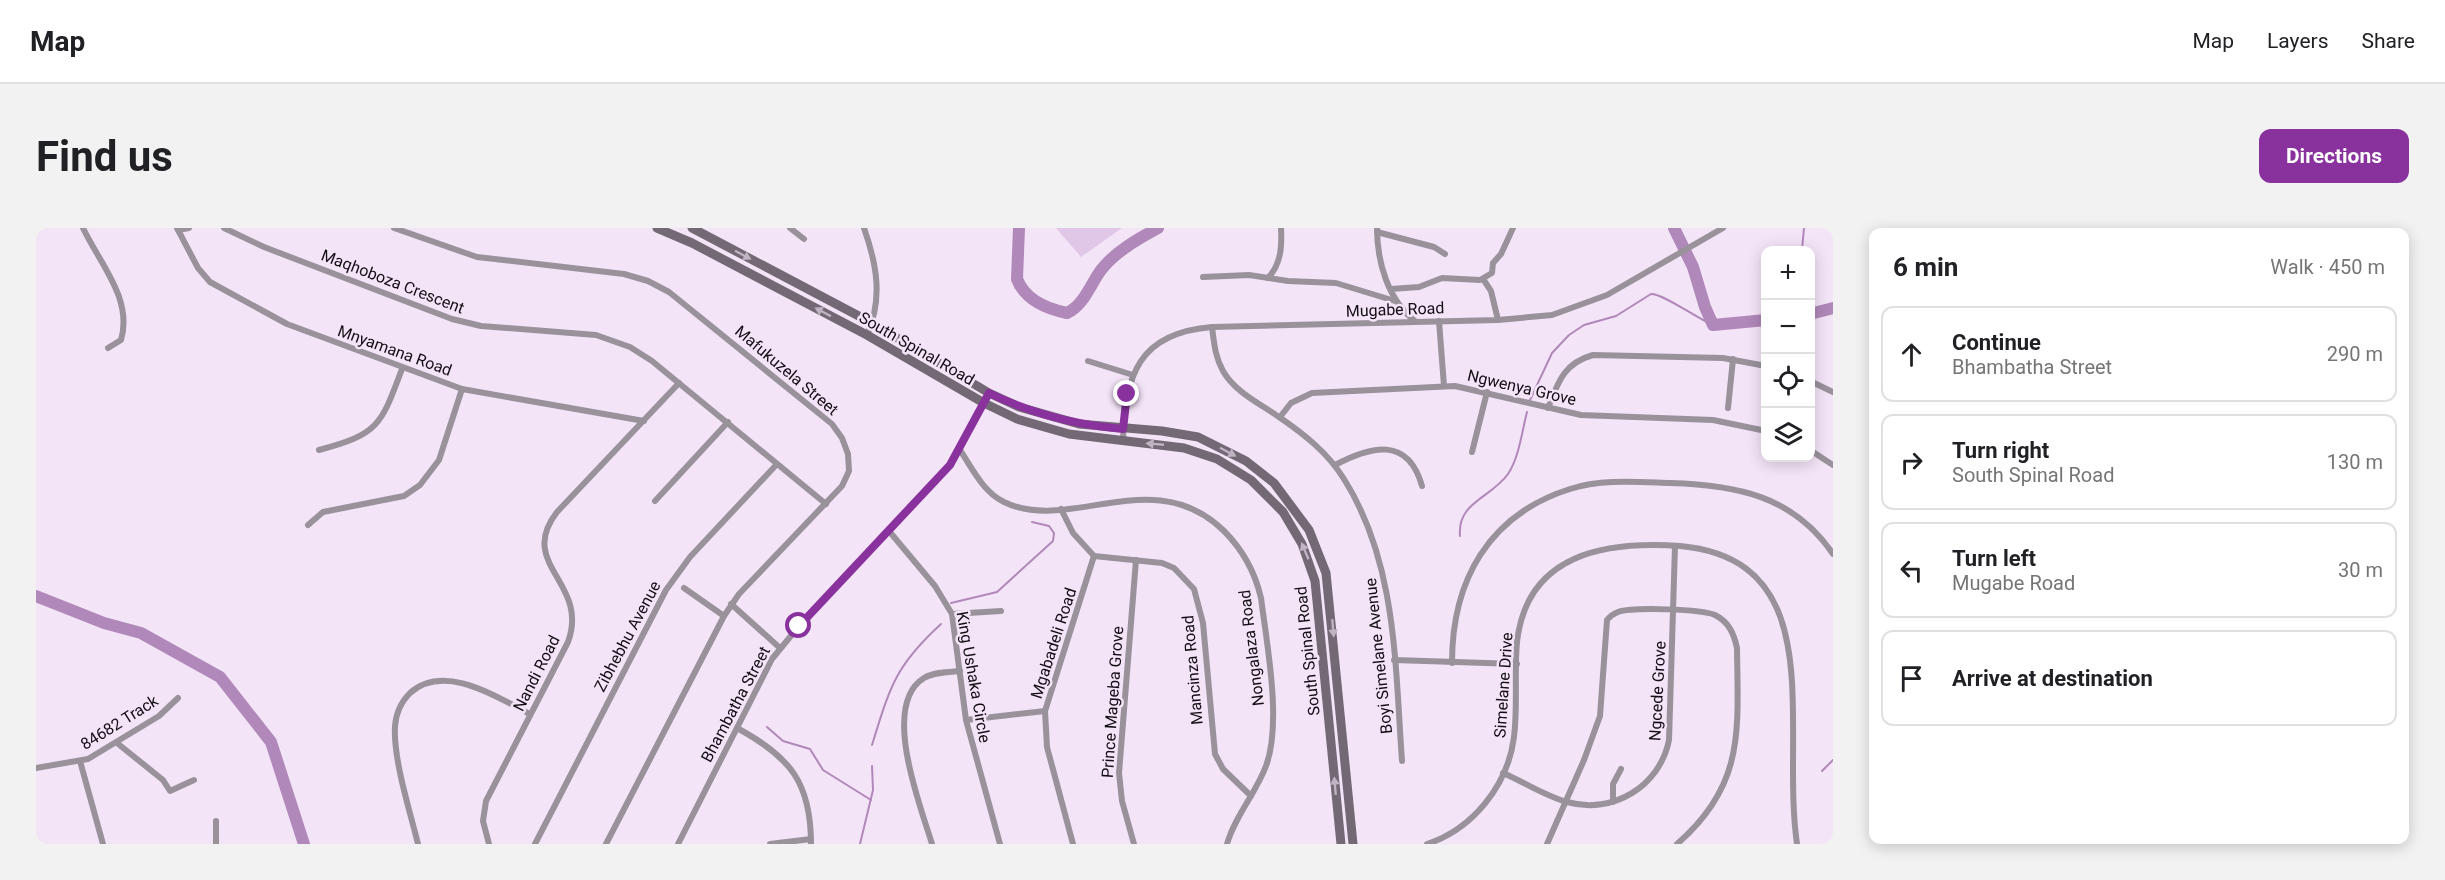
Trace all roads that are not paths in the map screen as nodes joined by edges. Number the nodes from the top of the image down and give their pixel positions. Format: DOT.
graph roads {
  1 [pos="83,228"];
  2 [pos="189,228"];
  3 [pos="224,228"];
  4 [pos="394,228"];
  5 [pos="657,228"];
  6 [pos="692,228"];
  7 [pos="790,228"];
  8 [pos="864,228"];
  9 [pos="1281,228"];
  10 [pos="1513,228"];
  11 [pos="1706,228"];
  12 [pos="1723,228"];
  13 [pos="177,229"];
  14 [pos="1377,230"];
  15 [pos="1711,235"];
  16 [pos="804,239"];
  17 [pos="1445,254"];
  18 [pos="1203,277"];
  19 [pos="1268,278"];
  20 [pos="1483,279"];
  21 [pos="1391,289"];
  22 [pos="1395,301"];
  23 [pos="1498,320"];
  24 [pos="1415,321"];
  25 [pos="1439,321"];
  26 [pos="872,324"];
  27 [pos="1212,327"];
  28 [pos="867,335"];
  29 [pos="108,348"];
  30 [pos="1732,359"];
  31 [pos="1088,361"];
  32 [pos="1761,365"];
  33 [pos="402,369"];
  34 [pos="1133,375"];
  35 [pos="679,383"];
  36 [pos="1815,383"];
  37 [pos="1444,386"];
  38 [pos="462,389"];
  39 [pos="1487,392"];
  40 [pos="1833,392"];
  41 [pos="989,393"];
  42 [pos="984,403"];
  43 [pos="1548,408"];
  44 [pos="1728,408"];
  45 [pos="1280,417"];
  46 [pos="644,421"];
  47 [pos="728,422"];
  48 [pos="1123,429"];
  49 [pos="1761,430"];
  50 [pos="1123,441"];
  51 [pos="319,450"];
  52 [pos="960,450"];
  53 [pos="1472,452"];
  54 [pos="1815,453"];
  55 [pos="777,464"];
  56 [pos="1335,465"];
  57 [pos="1833,465"];
  58 [pos="1422,486"];
  59 [pos="655,501"];
  60 [pos="826,504"];
  61 [pos="1061,509"];
  62 [pos="308,525"];
  63 [pos="889,531"];
  64 [pos="1675,546"];
  65 [pos="1833,554"];
  66 [pos="1094,556"];
  67 [pos="1136,560"];
  68 [pos="1752,565"];
  69 [pos="684,588"];
  70 [pos="731,604"];
  71 [pos="1674,610"];
  72 [pos="1001,611"];
  73 [pos="952,614"];
  74 [pos="724,616"];
  75 [pos="780,648"];
  76 [pos="1394,660"];
  77 [pos="1452,663"];
  78 [pos="1516,664"];
  79 [pos="960,671"];
  80 [pos="1800,678"];
  81 [pos="178,698"];
  82 [pos="1045,711"];
  83 [pos="530,714"];
  84 [pos="966,720"];
  85 [pos="737,728"];
  86 [pos="117,743"];
  87 [pos="80,761"];
  88 [pos="1402,761"];
  89 [pos="36,768"];
  90 [pos="1621,769"];
  91 [pos="1503,773"];
  92 [pos="194,780"];
  93 [pos="1251,796"];
  94 [pos="1566,802"];
  95 [pos="1613,802"];
  96 [pos="216,821"];
  97 [pos="811,841"];
  98 [pos="1440,842"];
  99 [pos="103,844"];
  100 [pos="216,844"];
  101 [pos="418,844"];
  102 [pos="489,844"];
  103 [pos="535,844"];
  104 [pos="606,844"];
  105 [pos="678,844"];
  106 [pos="770,844"];
  107 [pos="932,844"];
  108 [pos="1000,844"];
  109 [pos="1073,844"];
  110 [pos="1134,844"];
  111 [pos="1227,844"];
  112 [pos="1341,844"];
  113 [pos="1353,844"];
  114 [pos="1427,844"];
  115 [pos="1547,844"];
  116 [pos="1677,844"];
  117 [pos="1797,844"];
  1 -- 29 [label="street"];
  2 -- 13 [label="street"];
  3 -- 35 [label="street, Maqhoboza Crescent"];
  4 -- 60 [label="street, Mafukuzela Street"];
  28 -- 5 [label="street, South Spinal Road, one-way"];
  6 -- 26 [label="street, South Spinal Road, one-way"];
  7 -- 16 [label="street"];
  8 -- 26 [label="street"];
  9 -- 19 [label="street"];
  10 -- 20 [label="street"];
  11 -- 15 [label="street"];
  12 -- 15 [label="street, Mugabe Road"];
  13 -- 33 [label="street, Mnyamana Road"];
  14 -- 17 [label="street"];
  14 -- 21 [label="street"];
  15 -- 23 [label="street, Mugabe Road"];
  18 -- 19 [label="street"];
  19 -- 22 [label="street"];
  20 -- 21 [label="street"];
  20 -- 23 [label="street"];
  21 -- 22 [label="street"];
  22 -- 24 [label="street"];
  23 -- 25 [label="street, Mugabe Road"];
  24 -- 25 [label="street, Mugabe Road"];
  24 -- 27 [label="street, Mugabe Road"];
  25 -- 37 [label="street"];
  26 -- 28 [label="street"];
  26 -- 41 [label="street, South Spinal Road"];
  27 -- 34 [label="street, Mugabe Road"];
  27 -- 45 [label="street, Boyi Simelane Avenue"];
  28 -- 42 [label="street, South Spinal Road"];
  30 -- 32 [label="street"];
  30 -- 43 [label="street"];
  30 -- 44 [label="street"];
  31 -- 34 [label="street"];
  33 -- 38 [label="street, Mnyamana Road"];
  33 -- 51 [label="street"];
  34 -- 48 [label="street, Mugabe Road"];
  35 -- 46 [label="street, Nandi Road"];
  35 -- 47 [label="street, Maqhoboza Crescent"];
  36 -- 40 [label="street"];
  37 -- 39 [label="street, Ngwenya Grove"];
  37 -- 45 [label="street, Ngwenya Grove"];
  38 -- 46 [label="street, Mnyamana Road"];
  38 -- 62 [label="street"];
  39 -- 43 [label="street, Ngwenya Grove"];
  39 -- 53 [label="street"];
  41 -- 42 [label="street, Bhambatha Street"];
  41 -- 48 [label="street, South Spinal Road"];
  42 -- 50 [label="street, South Spinal Road"];
  42 -- 52 [label="street, Bhambatha Street"];
  43 -- 49 [label="street, Ngwenya Grove"];
  45 -- 56 [label="street, Boyi Simelane Avenue"];
  46 -- 83 [label="street, Nandi Road"];
  47 -- 55 [label="street, Maqhoboza Crescent"];
  47 -- 59 [label="street"];
  48 -- 50 [label="street, Mugabe Road"];
  48 -- 113 [label="street, South Spinal Road, one-way"];
  112 -- 50 [label="street, South Spinal Road, one-way"];
  52 -- 61 [label="street, Nongalaza Road"];
  52 -- 63 [label="street, Bhambatha Street"];
  54 -- 57 [label="street"];
  55 -- 60 [label="street, Maqhoboza Crescent"];
  55 -- 103 [label="street, Zibhebhu Avenue"];
  56 -- 58 [label="street"];
  56 -- 76 [label="street, Boyi Simelane Avenue"];
  60 -- 70 [label="street, Mafukuzela Street"];
  61 -- 66 [label="street"];
  61 -- 93 [label="street, Nongalaza Road"];
  63 -- 73 [label="street, King Ushaka Circle"];
  63 -- 75 [label="street, Bhambatha Street"];
  64 -- 68 [label="street, Simelane Drive"];
  64 -- 71 [label="street, Ngcede Grove"];
  64 -- 78 [label="street, Simelane Drive"];
  65 -- 77 [label="street"];
  66 -- 67 [label="street, Mancinza Road"];
  66 -- 82 [label="street, Mgabadeli Road"];
  67 -- 93 [label="street, Mancinza Road"];
  67 -- 110 [label="street, Prince Mageba Grove"];
  69 -- 74 [label="street"];
  70 -- 74 [label="street, Mafukuzela Street"];
  70 -- 75 [label="street"];
  71 -- 94 [label="street"];
  71 -- 95 [label="street, Ngcede Grove"];
  71 -- 116 [label="street"];
  72 -- 73 [label="street"];
  73 -- 79 [label="street, King Ushaka Circle"];
  74 -- 104 [label="street, Mafukuzela Street"];
  75 -- 85 [label="street, Bhambatha Street"];
  76 -- 77 [label="street"];
  76 -- 88 [label="street, Boyi Simelane Avenue"];
  77 -- 78 [label="street"];
  78 -- 91 [label="street, Simelane Drive"];
  79 -- 84 [label="street, King Ushaka Circle"];
  79 -- 107 [label="street"];
  80 -- 117 [label="street"];
  81 -- 86 [label="street, 84682 Track"];
  82 -- 84 [label="street"];
  82 -- 109 [label="street, Mgabadeli Road"];
  83 -- 101 [label="street"];
  83 -- 102 [label="street, Nandi Road"];
  84 -- 108 [label="street, King Ushaka Circle"];
  85 -- 97 [label="street"];
  85 -- 105 [label="street, Bhambatha Street"];
  86 -- 87 [label="street, 84682 Track"];
  86 -- 92 [label="street"];
  87 -- 89 [label="street, 84682 Track"];
  87 -- 99 [label="street"];
  90 -- 95 [label="street"];
  91 -- 94 [label="street, Ngcede Grove"];
  91 -- 98 [label="street, Simelane Drive"];
  93 -- 111 [label="street, Nongalaza Road"];
  94 -- 95 [label="street, Ngcede Grove"];
  94 -- 115 [label="street"];
  96 -- 100 [label="street"];
  97 -- 106 [label="street"];
  98 -- 114 [label="street, Simelane Drive"];
}
